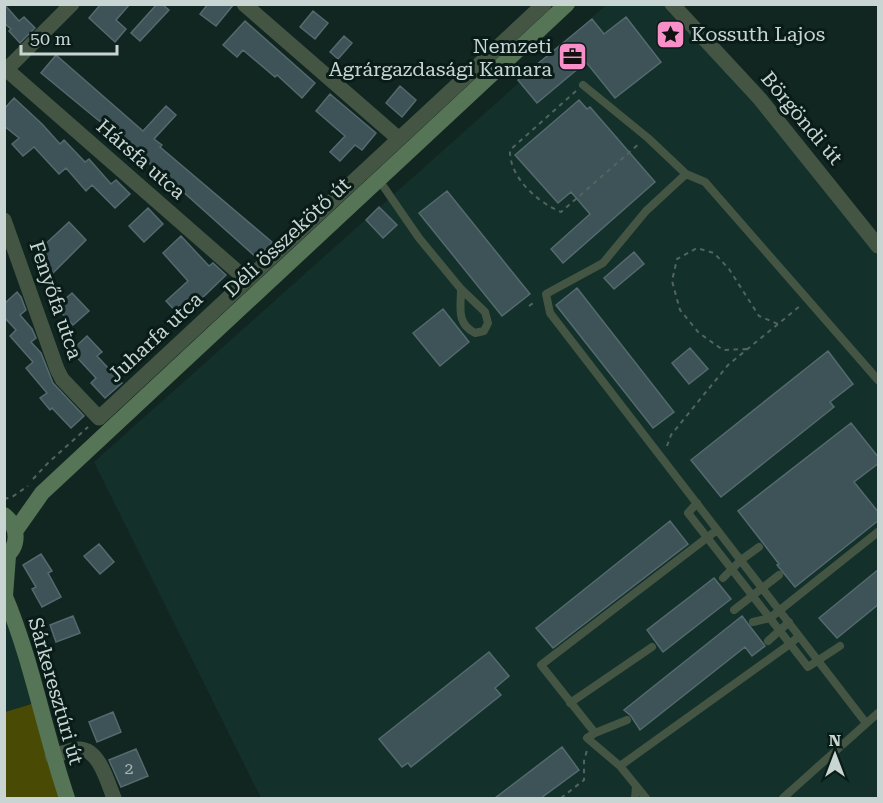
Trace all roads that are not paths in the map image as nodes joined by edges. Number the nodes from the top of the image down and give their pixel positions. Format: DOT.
graph roads {
  1 [pos="72,4"];
  2 [pos="244,4"];
  3 [pos="544,4"];
  4 [pos="672,4"];
  5 [pos="681,4"];
  6 [pos="567,6"];
  7 [pos="689,21"];
  8 [pos="6,71"];
  9 [pos="583,86"];
  10 [pos="399,139"];
  11 [pos="686,174"];
  12 [pos="379,180"];
  13 [pos="4,220"];
  14 [pos="879,246"];
  15 [pos="247,280"];
  16 [pos="461,289"];
  17 [pos="879,380"];
  18 [pos="99,418"];
  19 [pos="42,494"];
  20 [pos="697,503"];
  21 [pos="4,514"];
  22 [pos="15,530"];
  23 [pos="717,530"];
  24 [pos="879,532"];
  25 [pos="708,539"];
  26 [pos="759,547"];
  27 [pos="6,557"];
  28 [pos="741,560"];
  29 [pos="732,570"];
  30 [pos="779,575"];
  31 [pos="723,578"];
  32 [pos="762,587"];
  33 [pos="5,595"];
  34 [pos="753,596"];
  35 [pos="734,610"];
  36 [pos="780,610"];
  37 [pos="770,618"];
  38 [pos="753,622"];
  39 [pos="789,622"];
  40 [pos="780,632"];
  41 [pos="799,636"];
  42 [pos="768,641"];
  43 [pos="790,644"];
  44 [pos="840,646"];
  45 [pos="652,647"];
  46 [pos="819,661"];
  47 [pos="570,703"];
  48 [pos="879,713"];
  49 [pos="627,720"];
  50 [pos="866,723"];
  51 [pos="591,736"];
  52 [pos="52,756"];
  53 [pos="620,766"];
  54 [pos="636,786"];
  55 [pos="67,798"];
  56 [pos="114,798"];
  57 [pos="635,798"];
  58 [pos="646,798"];
  59 [pos="783,798"];
  1 -- 8 [label="street"];
  2 -- 10 [label="street"];
  3 -- 10 [label="street, Juharfa utca"];
  4 -- 7 [label="street, Börgöndi út"];
  5 -- 7 [label="street, Börgöndi út"];
  6 -- 12 [label="main road, Déli összekötő út"];
  7 -- 14 [label="street, Börgöndi út"];
  8 -- 15 [label="street, Hársfa utca"];
  9 -- 11 [label="lane"];
  10 -- 15 [label="street, Juharfa utca"];
  11 -- 17 [label="lane"];
  11 -- 20 [label="lane"];
  12 -- 16 [label="lane"];
  12 -- 19 [label="main road, Déli összekötő út"];
  13 -- 18 [label="street, Fenyőfa utca"];
  15 -- 18 [label="street, Juharfa utca"];
  16 -- 16 [label="lane"];
  19 -- 21 [label="main road, Déli összekötő út"];
  19 -- 22 [label="main road, Déli összekötő út"];
  20 -- 23 [label="lane"];
  20 -- 25 [label="lane"];
  21 -- 22 [label="main road"];
  22 -- 27 [label="main road, Sárkeresztúri út"];
  23 -- 25 [label="lane"];
  23 -- 28 [label="lane"];
  24 -- 36 [label="lane"];
  25 -- 29 [label="lane"];
  25 -- 47 [label="lane"];
  26 -- 28 [label="lane"];
  27 -- 33 [label="main road, Sárkeresztúri út"];
  28 -- 29 [label="lane"];
  28 -- 32 [label="lane"];
  29 -- 31 [label="lane"];
  29 -- 34 [label="lane"];
  30 -- 32 [label="lane"];
  32 -- 34 [label="lane"];
  32 -- 36 [label="lane"];
  33 -- 52 [label="main road, Sárkeresztúri út"];
  34 -- 35 [label="lane"];
  34 -- 37 [label="lane"];
  36 -- 37 [label="lane"];
  36 -- 39 [label="lane"];
  37 -- 38 [label="lane"];
  37 -- 40 [label="lane"];
  39 -- 40 [label="lane"];
  39 -- 41 [label="lane"];
  40 -- 42 [label="lane"];
  40 -- 43 [label="lane"];
  41 -- 43 [label="lane"];
  41 -- 46 [label="lane"];
  43 -- 46 [label="lane"];
  43 -- 53 [label="lane"];
  44 -- 46 [label="lane"];
  45 -- 47 [label="lane"];
  46 -- 50 [label="lane"];
  47 -- 51 [label="lane"];
  48 -- 50 [label="lane"];
  49 -- 51 [label="lane"];
  50 -- 59 [label="lane"];
  51 -- 53 [label="lane"];
  52 -- 55 [label="main road, Sárkeresztúri út"];
  52 -- 56 [label="street"];
  53 -- 54 [label="lane"];
  54 -- 57 [label="lane"];
  54 -- 58 [label="lane"];
}
